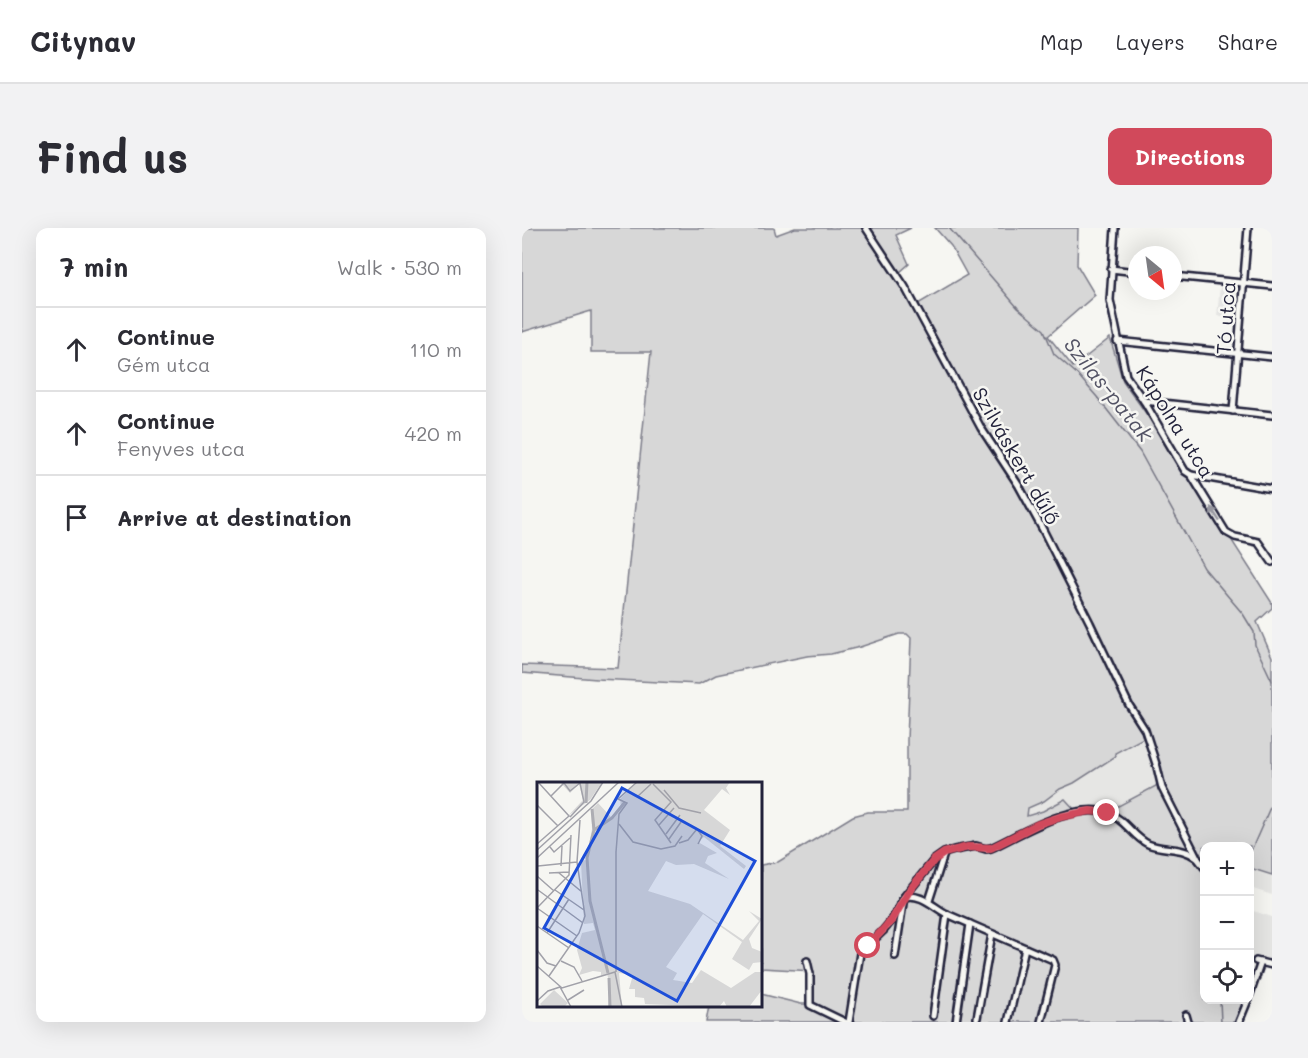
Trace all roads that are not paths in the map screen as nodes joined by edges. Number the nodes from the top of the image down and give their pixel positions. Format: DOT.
graph roads {
  1 [pos="866,228"];
  2 [pos="1115,228"];
  3 [pos="1248,228"];
  4 [pos="1111,269"];
  5 [pos="1128,271"];
  6 [pos="1182,277"];
  7 [pos="1244,283"];
  8 [pos="1272,286"];
  9 [pos="1118,341"];
  10 [pos="1238,354"];
  11 [pos="1272,357"];
  12 [pos="1144,401"];
  13 [pos="1233,411"];
  14 [pos="1272,415"];
  15 [pos="1191,475"];
  16 [pos="1272,489"];
  17 [pos="1272,562"];
  18 [pos="1187,838"];
  19 [pos="1181,850"];
  20 [pos="944,853"];
  21 [pos="1198,859"];
  22 [pos="1200,862"];
  23 [pos="904,897"];
  24 [pos="928,901"];
  25 [pos="947,914"];
  26 [pos="970,924"];
  27 [pos="992,933"];
  28 [pos="1025,948"];
  29 [pos="895,956"];
  30 [pos="1258,961"];
  31 [pos="807,962"];
  32 [pos="1254,963"];
  33 [pos="1272,965"];
  34 [pos="1254,978"];
  35 [pos="1246,1004"];
  36 [pos="1186,1015"];
  37 [pos="933,1016"];
  38 [pos="977,1018"];
  39 [pos="847,1022"];
  40 [pos="956,1022"];
  41 [pos="1008,1022"];
  42 [pos="1041,1022"];
  43 [pos="1188,1022"];
  44 [pos="1239,1022"];
  1 -- 18 [label="street, Szilváskert dűlő"];
  2 -- 4 [label="street, Kápolna utca"];
  3 -- 7 [label="street, Tó utca"];
  4 -- 5 [label="street"];
  4 -- 9 [label="street, Kápolna utca"];
  6 -- 7 [label="street"];
  7 -- 8 [label="street"];
  7 -- 10 [label="street, Tó utca"];
  9 -- 10 [label="street"];
  9 -- 12 [label="street, Kápolna utca"];
  10 -- 11 [label="street"];
  10 -- 13 [label="street, Tó utca"];
  12 -- 13 [label="street"];
  12 -- 15 [label="street, Kápolna utca"];
  13 -- 14 [label="street"];
  15 -- 16 [label="street"];
  17 -- 15 [label="street, Kápolna utca, one-way"];
  18 -- 19 [label="street"];
  18 -- 21 [label="street, Szilváskert dűlő"];
  19 -- 20 [label="street"];
  19 -- 21 [label="street"];
  20 -- 23 [label="street"];
  20 -- 24 [label="street"];
  21 -- 22 [label="street, Szilváskert dűlő"];
  23 -- 24 [label="street"];
  23 -- 29 [label="street"];
  23 -- 39 [label="street"];
  24 -- 25 [label="street"];
  25 -- 26 [label="street"];
  25 -- 37 [label="street"];
  26 -- 27 [label="street"];
  26 -- 40 [label="street"];
  27 -- 28 [label="street"];
  27 -- 38 [label="street"];
  28 -- 41 [label="street"];
  28 -- 42 [label="street"];
  30 -- 32 [label="street"];
  30 -- 33 [label="street"];
  30 -- 34 [label="street"];
  31 -- 39 [label="street"];
  35 -- 44 [label="street"];
  36 -- 43 [label="street"];
}
